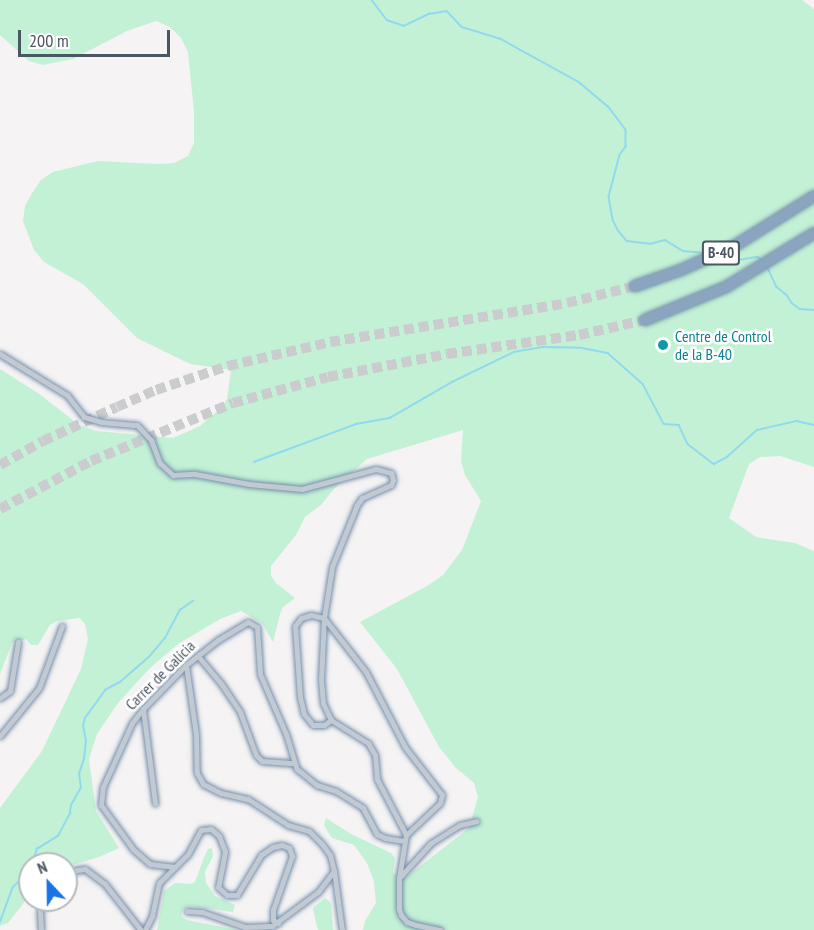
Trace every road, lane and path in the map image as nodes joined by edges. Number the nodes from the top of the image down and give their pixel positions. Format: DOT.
graph roads {
  1 [pos="814,196"];
  2 [pos="814,233"];
  3 [pos="635,286"];
  4 [pos="645,320"];
  5 [pos="0,354"];
  6 [pos="324,618"];
  7 [pos="62,626"];
  8 [pos="18,642"];
  9 [pos="198,656"];
  10 [pos="186,665"];
  11 [pos="0,698"];
  12 [pos="143,709"];
  13 [pos="331,720"];
  14 [pos="0,736"];
  15 [pos="294,763"];
  16 [pos="155,803"];
  17 [pos="477,821"];
  18 [pos="405,838"];
  19 [pos="175,867"];
  20 [pos="78,871"];
  21 [pos="334,871"];
  22 [pos="399,878"];
  23 [pos="187,911"];
  24 [pos="40,912"];
  25 [pos="278,922"];
  26 [pos="41,930"];
  27 [pos="143,930"];
  28 [pos="342,930"];
  29 [pos="440,930"];
  1 -- 3 [label="highway, B-40"];
  2 -- 4 [label="highway, B-40"];
  5 -- 6 [label="street"];
  6 -- 13 [label="street"];
  6 -- 13 [label="street"];
  6 -- 18 [label="street"];
  7 -- 14 [label="street"];
  8 -- 11 [label="street"];
  9 -- 10 [label="street, Carrer de Galícia"];
  9 -- 15 [label="street"];
  9 -- 15 [label="street, Carrer de Galícia"];
  10 -- 12 [label="street, Carrer de Galícia"];
  10 -- 21 [label="street"];
  12 -- 16 [label="street"];
  12 -- 19 [label="street, Carrer de Galícia"];
  13 -- 18 [label="street"];
  15 -- 18 [label="street"];
  17 -- 22 [label="street"];
  18 -- 22 [label="street"];
  19 -- 25 [label="street"];
  19 -- 27 [label="street"];
  20 -- 27 [label="street"];
  21 -- 25 [label="street"];
  21 -- 28 [label="street"];
  22 -- 29 [label="street"];
  23 -- 25 [label="street"];
  24 -- 26 [label="street"];
}
